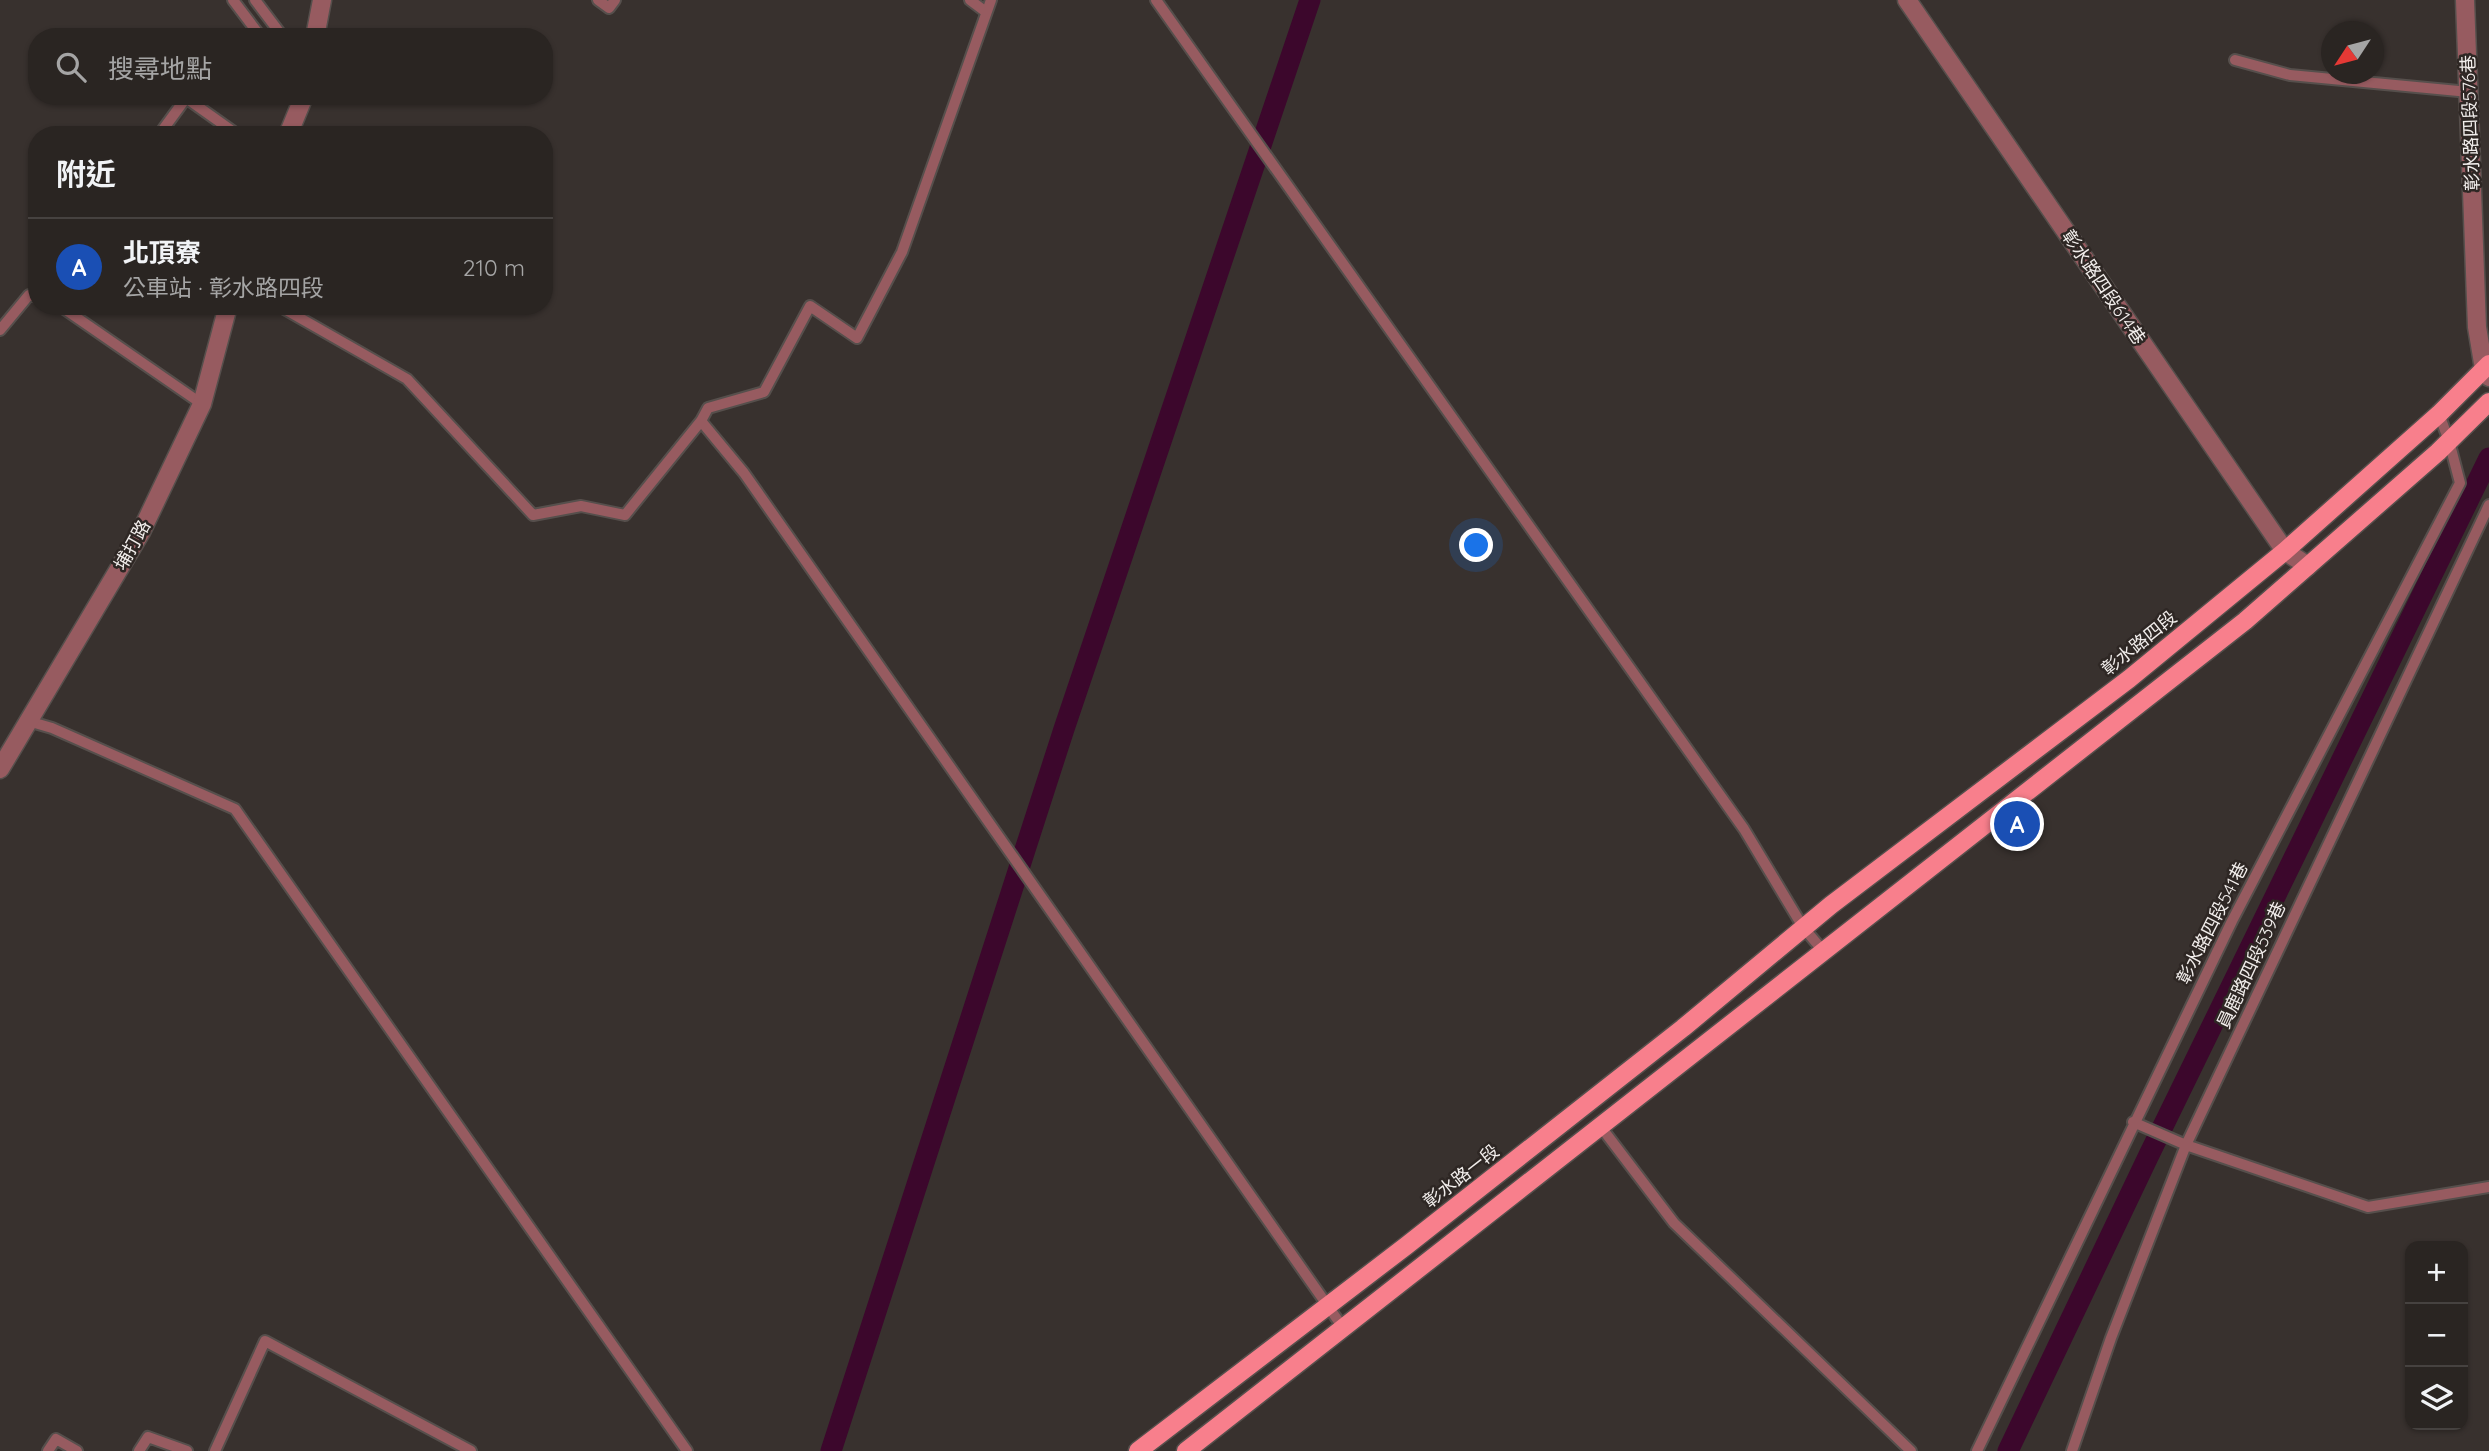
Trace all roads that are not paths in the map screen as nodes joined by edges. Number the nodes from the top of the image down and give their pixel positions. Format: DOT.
graph roads {
  1 [pos="233,0"];
  2 [pos="255,0"];
  3 [pos="322,0"];
  4 [pos="598,0"];
  5 [pos="615,0"];
  6 [pos="970,0"];
  7 [pos="991,0"];
  8 [pos="1156,0"];
  9 [pos="1907,0"];
  10 [pos="2465,0"];
  11 [pos="986,12"];
  12 [pos="254,28"];
  13 [pos="276,28"];
  14 [pos="317,28"];
  15 [pos="2235,60"];
  16 [pos="2469,92"];
  17 [pos="181,105"];
  18 [pos="196,105"];
  19 [pos="300,105"];
  20 [pos="166,126"];
  21 [pos="225,126"];
  22 [pos="292,126"];
  23 [pos="28,296"];
  24 [pos="74,315"];
  25 [pos="226,315"];
  26 [pos="295,315"];
  27 [pos="0,330"];
  28 [pos="2487,370"];
  29 [pos="2489,402"];
  30 [pos="202,404"];
  31 [pos="2439,414"];
  32 [pos="701,421"];
  33 [pos="2449,441"];
  34 [pos="2489,505"];
  35 [pos="2284,551"];
  36 [pos="2308,566"];
  37 [pos="29,721"];
  38 [pos="0,769"];
  39 [pos="1803,927"];
  40 [pos="1824,952"];
  41 [pos="2133,1122"];
  42 [pos="1601,1127"];
  43 [pos="2186,1145"];
  44 [pos="2489,1187"];
  45 [pos="1328,1305"];
  46 [pos="1344,1329"];
  47 [pos="48,1451"];
  48 [pos="77,1451"];
  49 [pos="139,1451"];
  50 [pos="187,1451"];
  51 [pos="215,1451"];
  52 [pos="471,1451"];
  53 [pos="687,1451"];
  54 [pos="1138,1451"];
  55 [pos="1186,1451"];
  56 [pos="1911,1451"];
  57 [pos="1977,1451"];
  58 [pos="2072,1451"];
  1 -- 12 [label="lane"];
  2 -- 13 [label="lane"];
  3 -- 14 [label="street"];
  4 -- 5 [label="lane"];
  6 -- 11 [label="lane"];
  7 -- 11 [label="lane"];
  8 -- 39 [label="lane"];
  9 -- 35 [label="street, 彰水路四段614巷"];
  10 -- 16 [label="street, 彰水路四段576巷"];
  11 -- 32 [label="lane"];
  15 -- 16 [label="lane"];
  16 -- 28 [label="street, 彰水路四段576巷"];
  17 -- 20 [label="lane"];
  18 -- 21 [label="lane"];
  19 -- 22 [label="street"];
  23 -- 27 [label="lane"];
  24 -- 30 [label="lane"];
  25 -- 30 [label="street, 埔打路"];
  26 -- 32 [label="lane"];
  28 -- 31 [label="main road, 彰水路四段"];
  29 -- 33 [label="main road"];
  30 -- 37 [label="street, 埔打路"];
  31 -- 33 [label="lane, 彰水路四段541巷"];
  31 -- 35 [label="main road, 彰水路四段"];
  32 -- 45 [label="lane"];
  33 -- 36 [label="main road"];
  33 -- 41 [label="lane, 彰水路四段541巷"];
  34 -- 43 [label="lane, 員鹿路四段539巷"];
  35 -- 36 [label="street, 彰水路四段614巷"];
  35 -- 39 [label="main road, 彰水路四段"];
  36 -- 40 [label="main road"];
  37 -- 38 [label="street, 埔打路"];
  37 -- 53 [label="lane"];
  39 -- 40 [label="lane"];
  39 -- 45 [label="main road, 彰水路一段"];
  40 -- 42 [label="main road"];
  41 -- 43 [label="lane"];
  41 -- 57 [label="lane, 彰水路四段541巷"];
  42 -- 46 [label="main road"];
  42 -- 56 [label="lane"];
  43 -- 44 [label="lane"];
  43 -- 58 [label="lane, 員鹿路四段539巷"];
  45 -- 46 [label="lane"];
  45 -- 54 [label="main road, 彰水路一段"];
  46 -- 55 [label="main road"];
  47 -- 48 [label="lane"];
  49 -- 50 [label="lane"];
  51 -- 52 [label="lane"];
}
